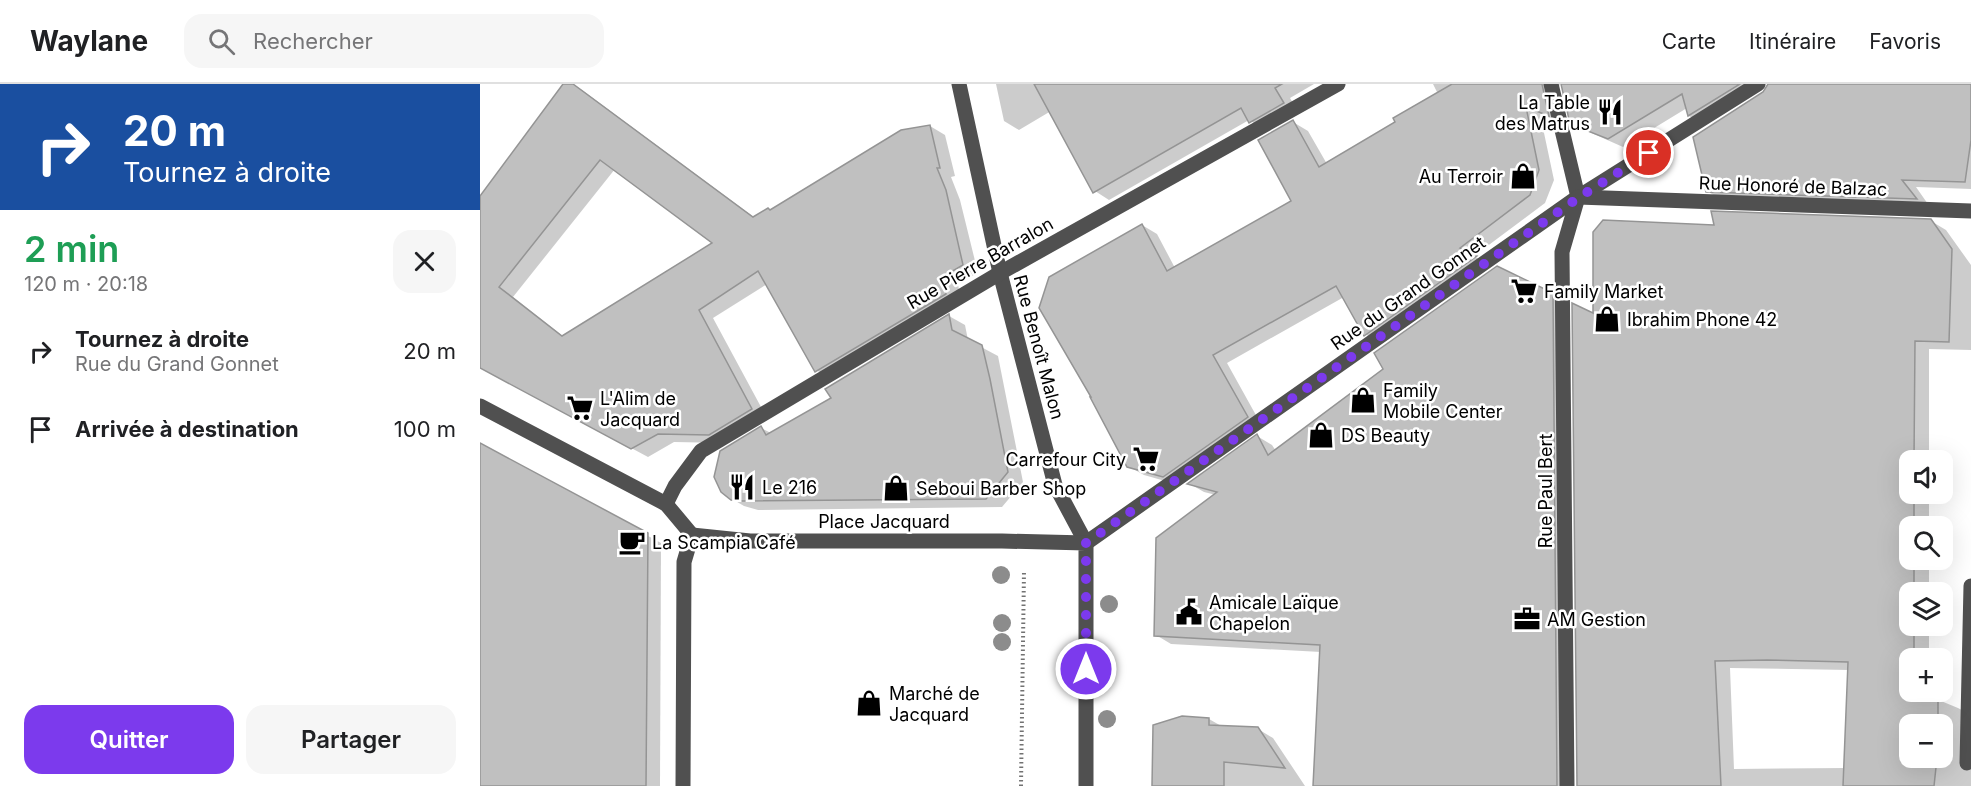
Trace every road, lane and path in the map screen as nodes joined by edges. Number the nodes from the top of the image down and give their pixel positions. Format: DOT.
graph roads {
  1 [pos="959,84"];
  2 [pos="1338,84"];
  3 [pos="1551,84"];
  4 [pos="1758,84"];
  5 [pos="1578,198"];
  6 [pos="1971,211"];
  7 [pos="1000,273"];
  8 [pos="480,406"];
  9 [pos="666,504"];
  10 [pos="692,535"];
  11 [pos="1002,541"];
  12 [pos="1086,543"];
  13 [pos="1971,586"];
  14 [pos="1967,764"];
  15 [pos="682,786"];
  16 [pos="1021,786"];
  17 [pos="1086,786"];
  18 [pos="1567,786"];
  1 -- 7 [label="street, Rue Benoît Malon"];
  2 -- 7 [label="street, Rue Pierre Barralon"];
  3 -- 5 [label="street"];
  4 -- 5 [label="street, Rue du Grand Gonnet"];
  5 -- 6 [label="street, Rue Honoré de Balzac"];
  5 -- 12 [label="street, Rue du Grand Gonnet"];
  5 -- 18 [label="street, Rue Paul Bert"];
  7 -- 9 [label="street, Rue Pierre Barralon"];
  7 -- 12 [label="street, Rue Benoît Malon"];
  8 -- 9 [label="street"];
  9 -- 10 [label="street"];
  10 -- 11 [label="street, Place Jacquard"];
  10 -- 15 [label="street"];
  11 -- 12 [label="street, Place Jacquard"];
  11 -- 16 [label="path"];
  12 -- 17 [label="street"];
  13 -- 14 [label="street"];
}
